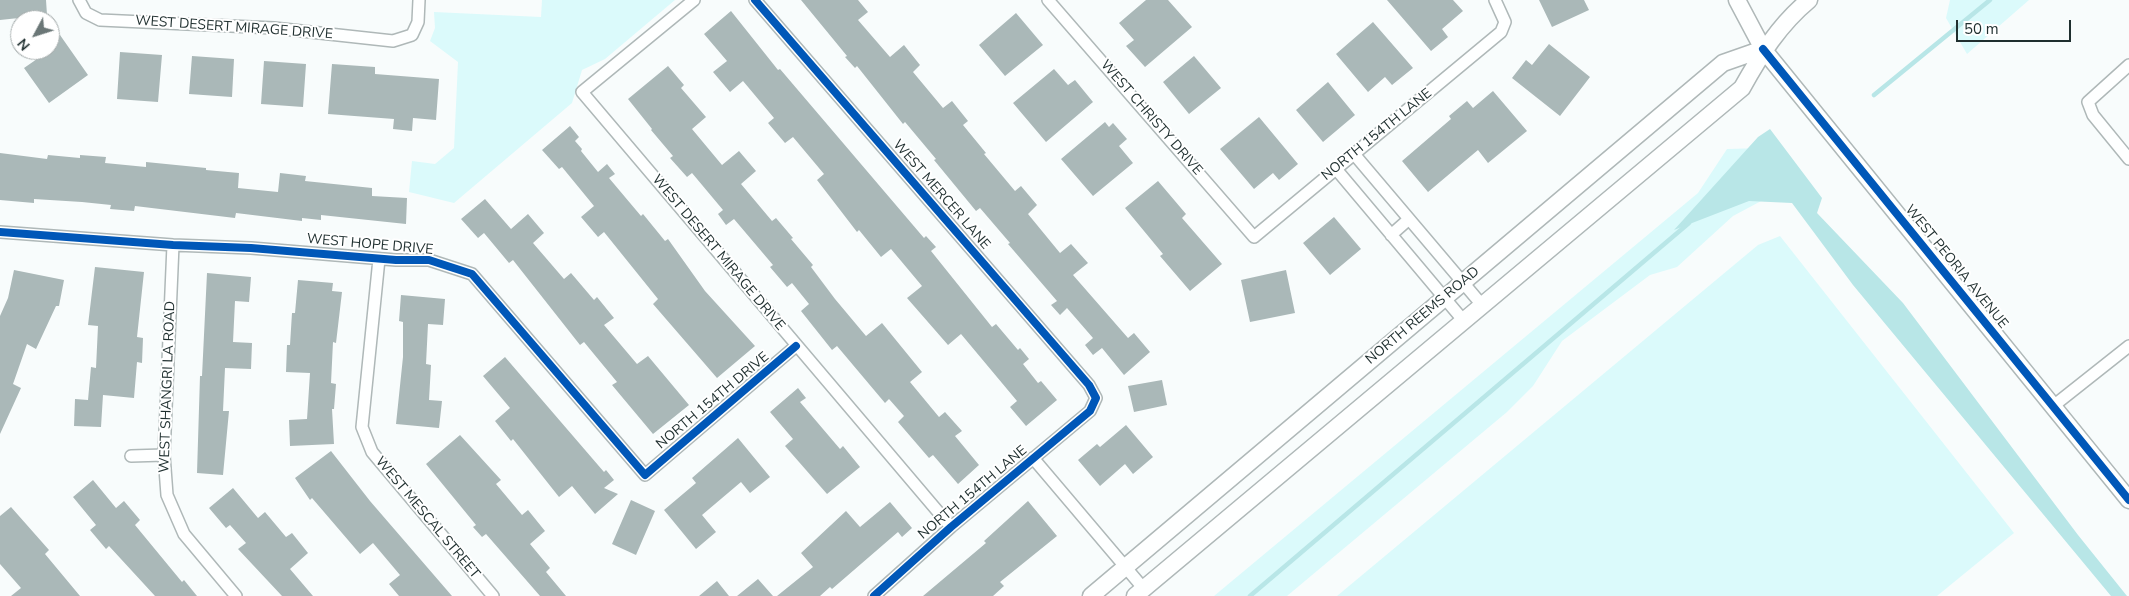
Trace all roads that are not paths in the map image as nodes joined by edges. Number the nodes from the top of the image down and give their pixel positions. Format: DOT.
graph roads {
  1 [pos="80,0"];
  2 [pos="419,0"];
  3 [pos="694,0"];
  4 [pos="755,0"];
  5 [pos="1048,0"];
  6 [pos="1495,0"];
  7 [pos="1736,0"];
  8 [pos="1809,0"];
  9 [pos="1764,49"];
  10 [pos="2129,65"];
  11 [pos="1354,154"];
  12 [pos="2129,159"];
  13 [pos="1336,169"];
  14 [pos="1410,220"];
  15 [pos="0,232"];
  16 [pos="1391,235"];
  17 [pos="1254,237"];
  18 [pos="173,245"];
  19 [pos="379,258"];
  20 [pos="1463,283"];
  21 [pos="1444,298"];
  22 [pos="1482,305"];
  23 [pos="1463,320"];
  24 [pos="796,346"];
  25 [pos="2129,346"];
  26 [pos="2052,407"];
  27 [pos="1090,411"];
  28 [pos="164,455"];
  29 [pos="131,456"];
  30 [pos="1033,458"];
  31 [pos="645,475"];
  32 [pos="2129,500"];
  33 [pos="951,527"];
  34 [pos="1125,566"];
  35 [pos="1140,593"];
  36 [pos="236,596"];
  37 [pos="494,596"];
  38 [pos="874,596"];
  39 [pos="1090,596"];
  1 -- 2 [label="street, WEST DESERT MIRAGE DRIVE"];
  3 -- 24 [label="street, WEST DESERT MIRAGE DRIVE"];
  4 -- 27 [label="street, WEST MERCER LANE"];
  5 -- 17 [label="street, WEST CHRISTY DRIVE"];
  6 -- 11 [label="street, NORTH 154TH LANE"];
  7 -- 9 [label="main road, WEST PEORIA AVENUE"];
  8 -- 9 [label="main road"];
  9 -- 20 [label="main road, NORTH REEMS ROAD"];
  9 -- 22 [label="main road"];
  9 -- 26 [label="main road, WEST PEORIA AVENUE"];
  10 -- 12 [label="street"];
  11 -- 13 [label="street, NORTH 154TH LANE"];
  11 -- 14 [label="street"];
  13 -- 16 [label="street"];
  13 -- 17 [label="street, NORTH 154TH LANE"];
  14 -- 16 [label="street"];
  14 -- 20 [label="street"];
  15 -- 18 [label="street, WEST HOPE DRIVE"];
  16 -- 21 [label="street"];
  18 -- 19 [label="street, WEST HOPE DRIVE"];
  18 -- 28 [label="street, WEST SHANGRI LA ROAD"];
  19 -- 31 [label="street, WEST HOPE DRIVE"];
  19 -- 37 [label="street, WEST MESCAL STREET"];
  20 -- 21 [label="main road, NORTH REEMS ROAD"];
  20 -- 22 [label="street"];
  21 -- 23 [label="street"];
  21 -- 34 [label="main road, NORTH REEMS ROAD"];
  22 -- 23 [label="main road"];
  23 -- 35 [label="main road"];
  24 -- 31 [label="street, NORTH 154TH DRIVE"];
  24 -- 33 [label="street, WEST DESERT MIRAGE DRIVE"];
  25 -- 26 [label="street"];
  26 -- 32 [label="main road, WEST PEORIA AVENUE"];
  27 -- 30 [label="street, NORTH 154TH LANE"];
  28 -- 29 [label="street"];
  28 -- 36 [label="street, WEST SHANGRI LA ROAD"];
  30 -- 33 [label="street, NORTH 154TH LANE"];
  30 -- 34 [label="street"];
  33 -- 38 [label="street, NORTH 154TH LANE"];
  34 -- 35 [label="street"];
  34 -- 39 [label="main road, NORTH REEMS ROAD"];
}
